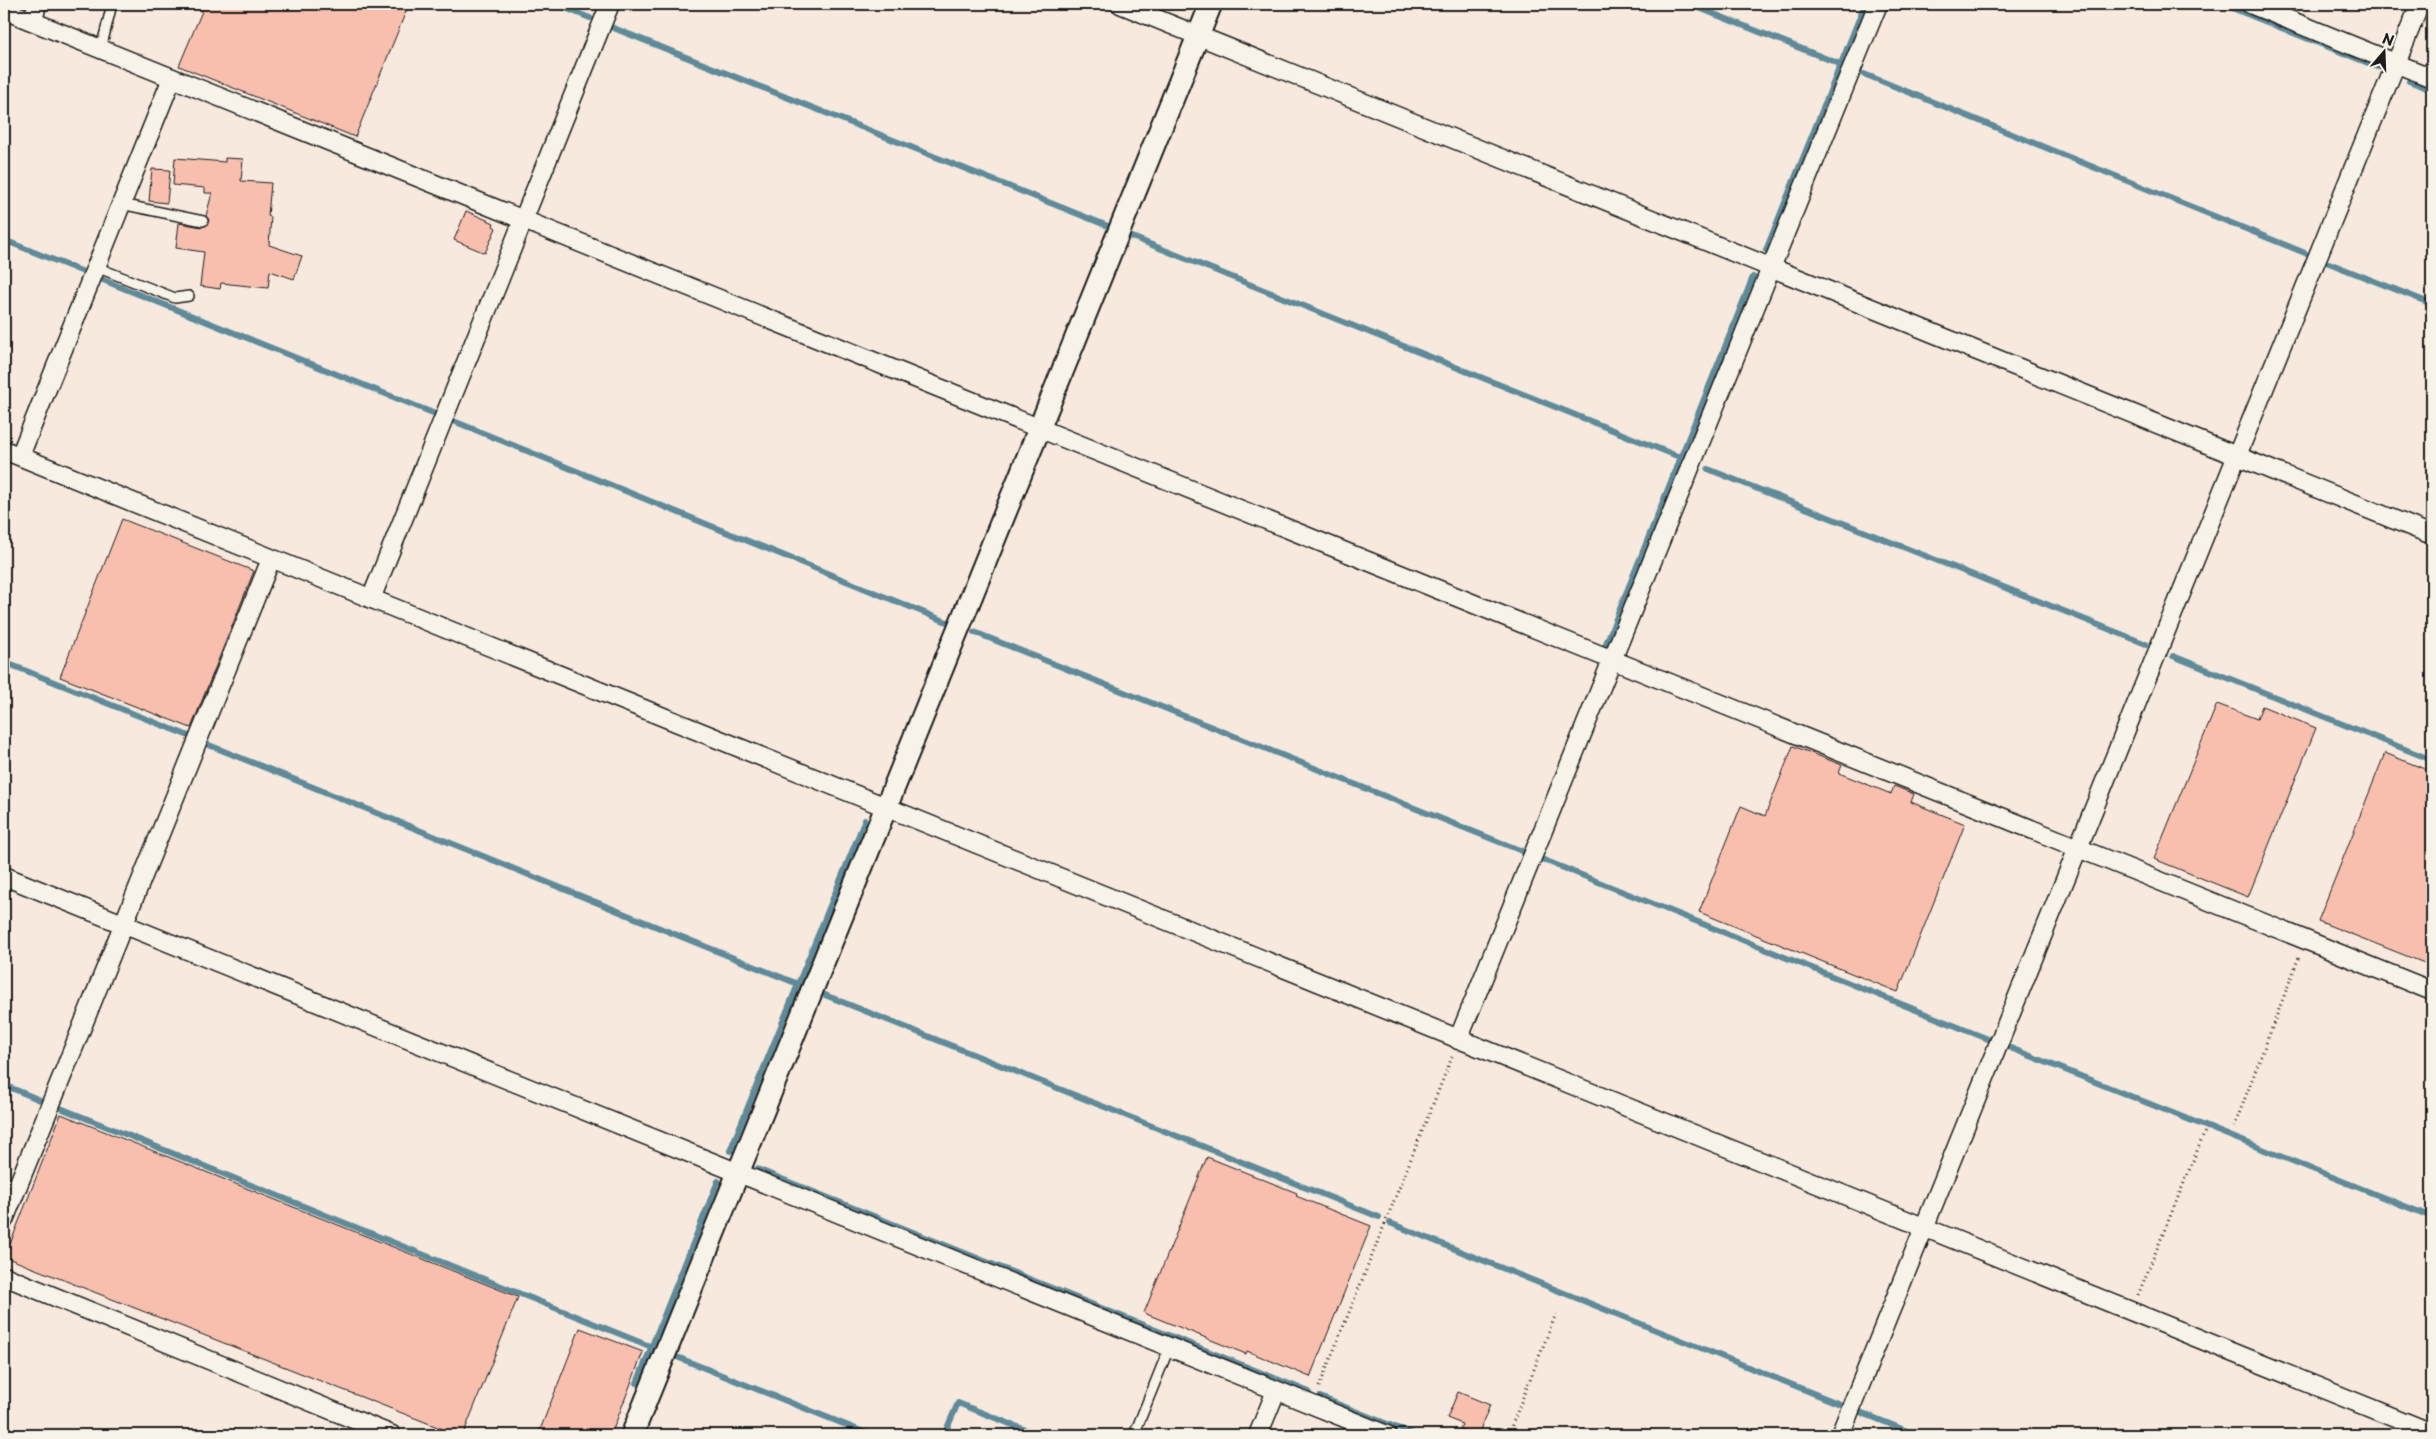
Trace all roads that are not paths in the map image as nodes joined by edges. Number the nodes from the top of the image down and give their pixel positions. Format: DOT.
graph roads {
  1 [pos="37,4"];
  2 [pos="112,4"];
  3 [pos="610,4"];
  4 [pos="1120,4"];
  5 [pos="1211,4"];
  6 [pos="1878,4"];
  7 [pos="2250,4"];
  8 [pos="2420,4"];
  9 [pos="4,10"];
  10 [pos="33,22"];
  11 [pos="1198,36"];
  12 [pos="101,49"];
  13 [pos="2396,63"];
  14 [pos="172,78"];
  15 [pos="2432,78"];
  16 [pos="121,204"];
  17 [pos="523,219"];
  18 [pos="203,221"];
  19 [pos="1772,266"];
  20 [pos="96,267"];
  21 [pos="189,296"];
  22 [pos="1040,428"];
  23 [pos="12,453"];
  24 [pos="2237,456"];
  25 [pos="2432,535"];
  26 [pos="271,559"];
  27 [pos="371,598"];
  28 [pos="1612,659"];
  29 [pos="886,808"];
  30 [pos="2077,848"];
  31 [pos="4,876"];
  32 [pos="123,924"];
  33 [pos="2432,991"];
  34 [pos="1458,1040"];
  35 [pos="738,1174"];
  36 [pos="4,1220"];
  37 [pos="1924,1227"];
  38 [pos="4,1276"];
  39 [pos="1169,1348"];
  40 [pos="1276,1391"];
  41 [pos="2432,1433"];
  42 [pos="392,1435"];
  43 [pos="632,1435"];
  44 [pos="1134,1435"];
  45 [pos="1258,1435"];
  46 [pos="1387,1435"];
  47 [pos="1840,1435"];
  1 -- 10 [label="street"];
  2 -- 12 [label="lane"];
  3 -- 17 [label="street"];
  4 -- 11 [label="street"];
  5 -- 11 [label="street"];
  6 -- 19 [label="street"];
  7 -- 13 [label="street"];
  8 -- 13 [label="street"];
  9 -- 10 [label="street"];
  10 -- 12 [label="street"];
  11 -- 19 [label="street"];
  11 -- 22 [label="street"];
  12 -- 14 [label="street"];
  13 -- 15 [label="street"];
  13 -- 24 [label="street"];
  14 -- 16 [label="street"];
  14 -- 17 [label="street"];
  16 -- 18 [label="lane"];
  16 -- 20 [label="street"];
  17 -- 22 [label="street"];
  17 -- 27 [label="street"];
  19 -- 24 [label="street"];
  19 -- 28 [label="street"];
  20 -- 21 [label="lane"];
  20 -- 23 [label="street"];
  22 -- 28 [label="street"];
  22 -- 29 [label="street"];
  23 -- 26 [label="street"];
  24 -- 25 [label="street"];
  24 -- 30 [label="street"];
  26 -- 27 [label="street"];
  26 -- 32 [label="street"];
  27 -- 29 [label="street"];
  28 -- 30 [label="street"];
  28 -- 34 [label="street"];
  29 -- 34 [label="street"];
  29 -- 35 [label="street"];
  30 -- 33 [label="street"];
  30 -- 37 [label="street"];
  31 -- 32 [label="street"];
  32 -- 35 [label="street"];
  32 -- 36 [label="street"];
  34 -- 37 [label="street"];
  35 -- 39 [label="street"];
  35 -- 43 [label="street"];
  37 -- 41 [label="street"];
  37 -- 47 [label="street"];
  38 -- 42 [label="street"];
  39 -- 40 [label="street"];
  39 -- 44 [label="lane"];
  40 -- 45 [label="street"];
  40 -- 46 [label="street"];
}
